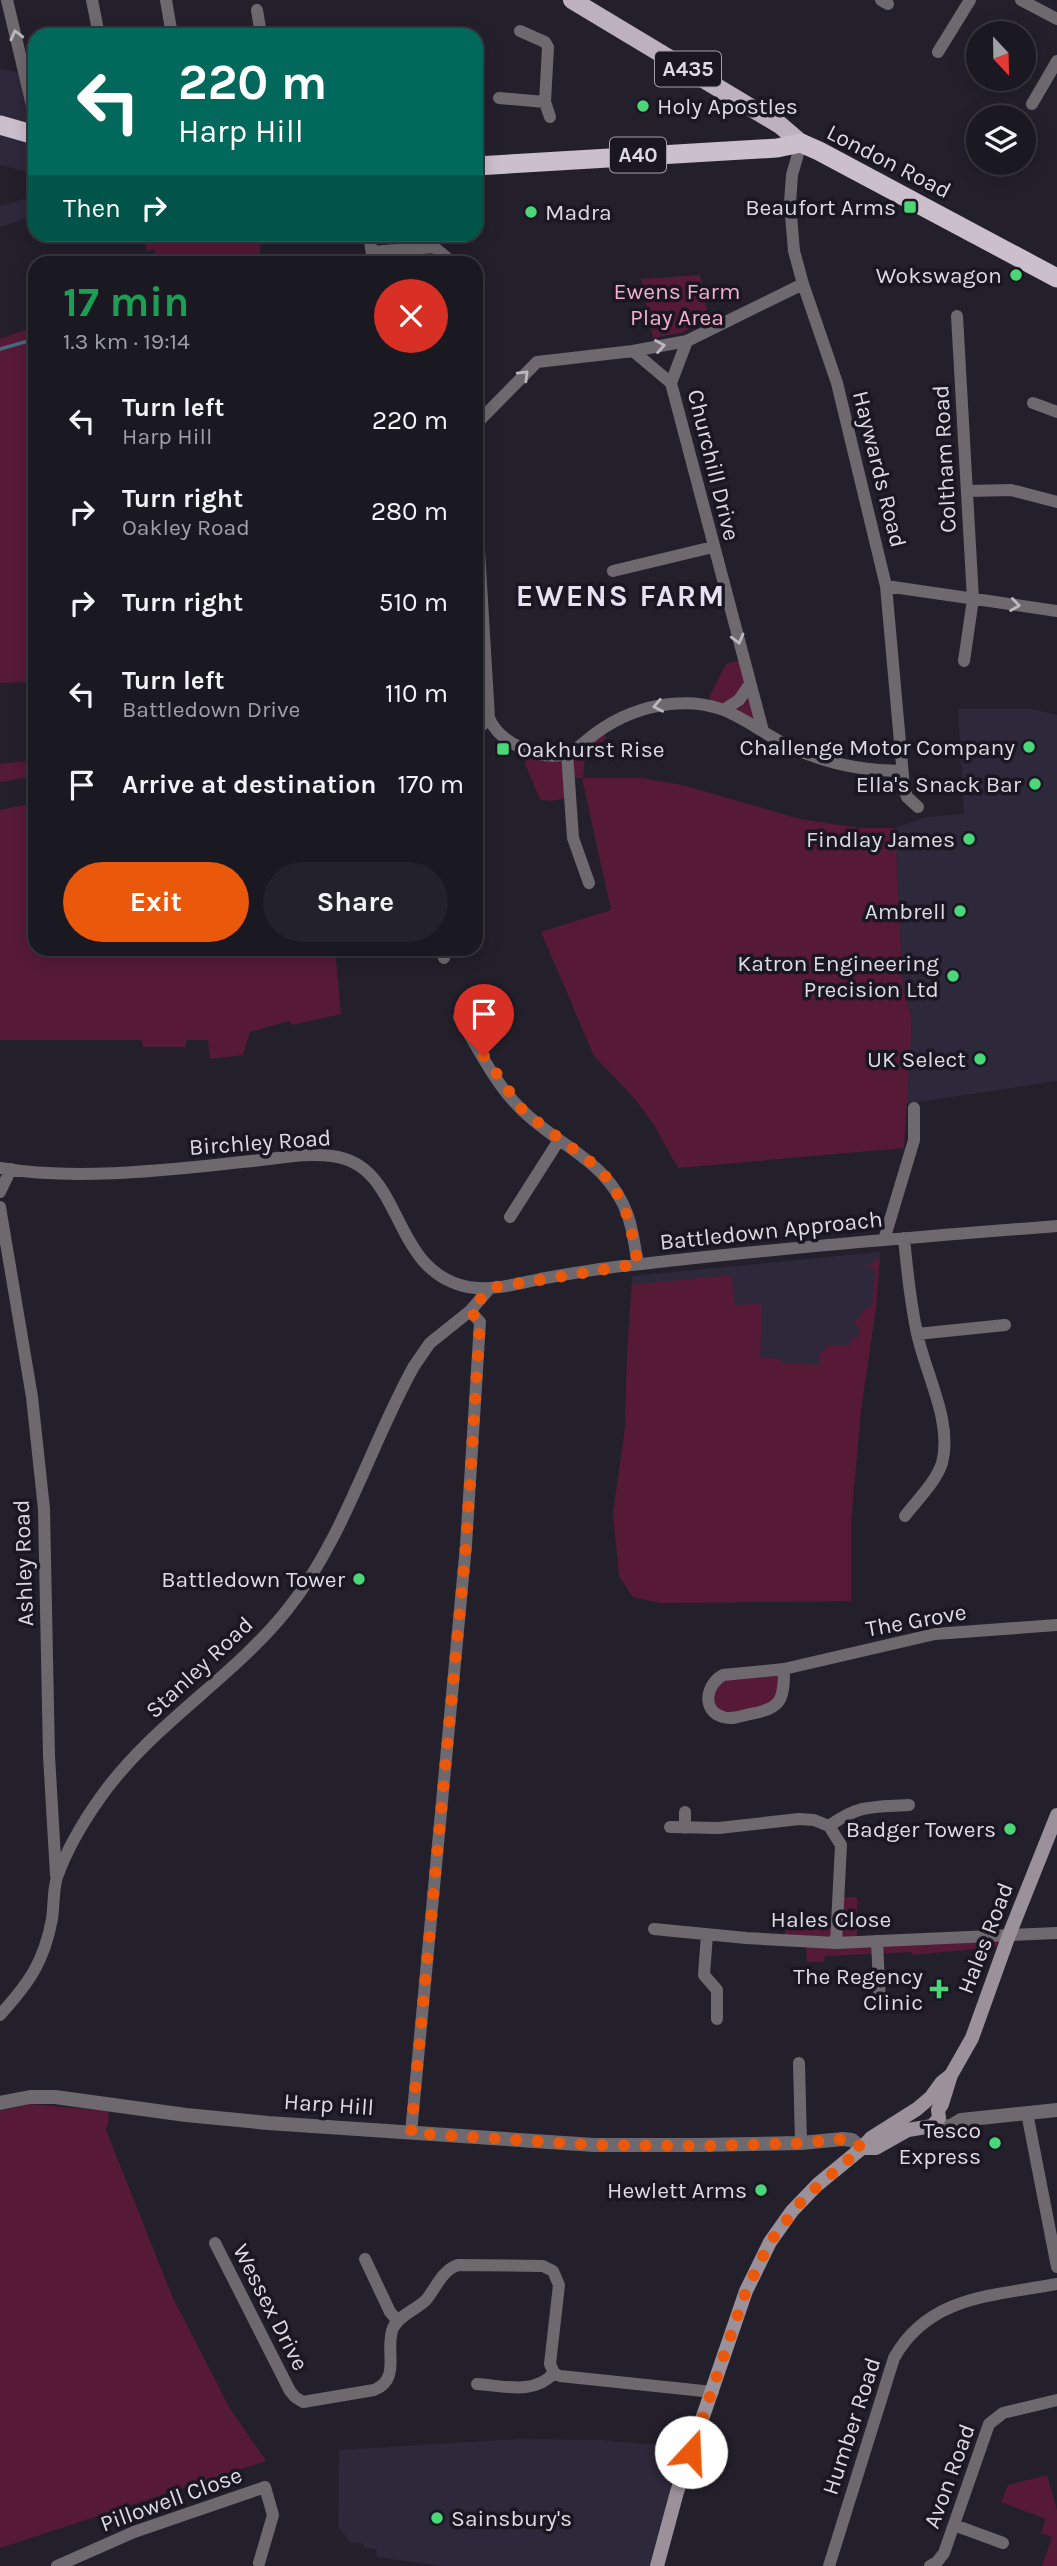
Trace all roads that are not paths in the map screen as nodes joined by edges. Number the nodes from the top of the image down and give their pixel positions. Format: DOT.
graph roads {
  1 [pos="7,0"];
  2 [pos="92,0"];
  3 [pos="166,0"];
  4 [pos="970,0"];
  5 [pos="1021,0"];
  6 [pos="580,2"];
  7 [pos="257,10"];
  8 [pos="1057,19"];
  9 [pos="98,28"];
  10 [pos="171,28"];
  11 [pos="260,28"];
  12 [pos="520,31"];
  13 [pos="938,52"];
  14 [pos="1057,61"];
  15 [pos="499,99"];
  16 [pos="28,100"];
  17 [pos="545,102"];
  18 [pos="1032,104"];
  19 [pos="550,117"];
  20 [pos="0,125"];
  21 [pos="28,127"];
  22 [pos="800,143"];
  23 [pos="483,166"];
  24 [pos="378,256"];
  25 [pos="445,256"];
  26 [pos="1057,278"];
  27 [pos="803,284"];
  28 [pos="957,316"];
  29 [pos="687,341"];
  30 [pos="634,351"];
  31 [pos="671,383"];
  32 [pos="1032,403"];
  33 [pos="1057,412"];
  34 [pos="483,417"];
  35 [pos="967,491"];
  36 [pos="1057,502"];
  37 [pos="713,547"];
  38 [pos="613,571"];
  39 [pos="886,586"];
  40 [pos="973,598"];
  41 [pos="1057,611"];
  42 [pos="483,617"];
  43 [pos="964,661"];
  44 [pos="750,684"];
  45 [pos="725,709"];
  46 [pos="489,718"];
  47 [pos="483,724"];
  48 [pos="763,731"];
  49 [pos="567,753"];
  50 [pos="902,771"];
  51 [pos="918,807"];
  52 [pos="589,883"];
  53 [pos="459,1017"];
  54 [pos="914,1108"];
  55 [pos="559,1140"];
  56 [pos="6,1169"];
  57 [pos="0,1192"];
  58 [pos="0,1207"];
  59 [pos="510,1217"];
  60 [pos="1057,1226"];
  61 [pos="904,1238"];
  62 [pos="884,1240"];
  63 [pos="638,1264"];
  64 [pos="490,1288"];
  65 [pos="470,1311"];
  66 [pos="1005,1325"];
  67 [pos="917,1334"];
  68 [pos="905,1516"];
  69 [pos="1057,1625"];
  70 [pos="784,1669"];
  71 [pos="909,1805"];
  72 [pos="685,1812"];
  73 [pos="1057,1815"];
  74 [pos="829,1826"];
  75 [pos="670,1828"];
  76 [pos="685,1828"];
  77 [pos="53,1840"];
  78 [pos="72,1843"];
  79 [pos="56,1878"];
  80 [pos="654,1929"];
  81 [pos="1057,1933"];
  82 [pos="707,1934"];
  83 [pos="1009,1935"];
  84 [pos="877,1941"];
  85 [pos="836,1943"];
  86 [pos="880,2004"];
  87 [pos="0,2015"];
  88 [pos="717,2020"];
  89 [pos="799,2063"];
  90 [pos="951,2076"];
  91 [pos="0,2103"];
  92 [pos="920,2107"];
  93 [pos="938,2110"];
  94 [pos="1057,2110"];
  95 [pos="1027,2113"];
  96 [pos="961,2120"];
  97 [pos="927,2127"];
  98 [pos="411,2133"];
  99 [pos="801,2143"];
  100 [pos="862,2148"];
  101 [pos="215,2243"];
  102 [pos="365,2259"];
  103 [pos="1057,2267"];
  104 [pos="1057,2284"];
  105 [pos="398,2321"];
  106 [pos="554,2373"];
  107 [pos="477,2384"];
  108 [pos="713,2392"];
  109 [pos="1057,2400"];
  110 [pos="954,2525"];
  111 [pos="1003,2543"];
  112 [pos="262,2565"];
  113 [pos="57,2566"];
  114 [pos="657,2566"];
  115 [pos="829,2566"];
  116 [pos="930,2566"];
  16 -- 1 [label="street, one-way"];
  2 -- 9 [label="street"];
  3 -- 10 [label="street"];
  4 -- 13 [label="street"];
  5 -- 8 [label="street"];
  6 -- 22 [label="main road, A435"];
  7 -- 11 [label="street"];
  12 -- 17 [label="street"];
  14 -- 18 [label="street"];
  15 -- 17 [label="street"];
  17 -- 19 [label="street"];
  20 -- 21 [label="highway"];
  22 -- 23 [label="highway, London Road / A40"];
  22 -- 26 [label="highway, London Road"];
  22 -- 27 [label="street, Haywards Road"];
  24 -- 25 [label="street"];
  27 -- 29 [label="street"];
  27 -- 39 [label="street, Haywards Road"];
  28 -- 35 [label="street, Coltham Road"];
  30 -- 29 [label="street, one-way"];
  29 -- 31 [label="street, Churchill Drive"];
  30 -- 31 [label="street"];
  34 -- 30 [label="street, one-way"];
  31 -- 37 [label="street, Churchill Drive"];
  32 -- 33 [label="street"];
  35 -- 36 [label="street"];
  35 -- 40 [label="street, Coltham Road"];
  37 -- 38 [label="street"];
  37 -- 44 [label="street, Churchill Drive, one-way"];
  39 -- 40 [label="street"];
  39 -- 50 [label="street, Haywards Road"];
  40 -- 41 [label="street, one-way"];
  40 -- 43 [label="street, Coltham Road"];
  42 -- 46 [label="street"];
  44 -- 45 [label="street"];
  44 -- 48 [label="street, Churchill Drive"];
  45 -- 48 [label="street"];
  45 -- 49 [label="street, one-way"];
  46 -- 47 [label="street"];
  46 -- 49 [label="street"];
  48 -- 50 [label="street"];
  49 -- 52 [label="street"];
  50 -- 51 [label="street, Haywards Road"];
  53 -- 55 [label="street"];
  54 -- 62 [label="street"];
  55 -- 59 [label="street"];
  55 -- 63 [label="street"];
  56 -- 57 [label="street, Birchley Road"];
  56 -- 64 [label="street, Birchley Road"];
  58 -- 77 [label="street, Ashley Road"];
  60 -- 61 [label="street, Battledown Approach"];
  61 -- 62 [label="street, Battledown Approach"];
  61 -- 67 [label="street"];
  62 -- 63 [label="street, Battledown Approach"];
  63 -- 64 [label="street, Battledown Approach"];
  64 -- 65 [label="street, Stanley Road"];
  65 -- 78 [label="street, Stanley Road"];
  65 -- 98 [label="street"];
  66 -- 67 [label="street"];
  67 -- 68 [label="street"];
  69 -- 70 [label="street, The Grove"];
  70 -- 70 [label="street, The Grove"];
  71 -- 74 [label="street"];
  72 -- 76 [label="street"];
  73 -- 83 [label="main road, Hales Road"];
  74 -- 76 [label="street"];
  74 -- 85 [label="street"];
  75 -- 76 [label="street"];
  77 -- 78 [label="street"];
  77 -- 79 [label="street, Ashley Road"];
  78 -- 79 [label="street, Stanley Road"];
  79 -- 87 [label="street, Stanley Road"];
  80 -- 82 [label="street, Hales Close"];
  81 -- 83 [label="street, Hales Close"];
  82 -- 85 [label="street, Hales Close"];
  82 -- 88 [label="street"];
  83 -- 84 [label="street, Hales Close"];
  83 -- 90 [label="main road, Hales Road"];
  84 -- 85 [label="street, Hales Close"];
  84 -- 86 [label="street"];
  89 -- 99 [label="street"];
  90 -- 92 [label="main road, Hales Road"];
  90 -- 93 [label="main road, Hales Road"];
  91 -- 98 [label="street, Harp Hill"];
  92 -- 93 [label="main road"];
  92 -- 97 [label="main road"];
  92 -- 100 [label="main road, Hales Road"];
  93 -- 96 [label="street"];
  93 -- 97 [label="main road"];
  94 -- 95 [label="street"];
  95 -- 96 [label="street"];
  95 -- 103 [label="street"];
  96 -- 97 [label="street"];
  97 -- 100 [label="main road"];
  98 -- 99 [label="street, Harp Hill"];
  99 -- 100 [label="street, Harp Hill"];
  100 -- 108 [label="main road, Hales Road"];
  101 -- 105 [label="street, Wessex Drive"];
  102 -- 105 [label="street"];
  104 -- 115 [label="street, Humber Road"];
  105 -- 106 [label="street"];
  106 -- 107 [label="street"];
  106 -- 108 [label="street"];
  108 -- 114 [label="main road, Hales Road"];
  109 -- 110 [label="street, Avon Road"];
  110 -- 111 [label="street"];
  110 -- 116 [label="street, Avon Road"];
  112 -- 113 [label="street, Pillowell Close"];
}
